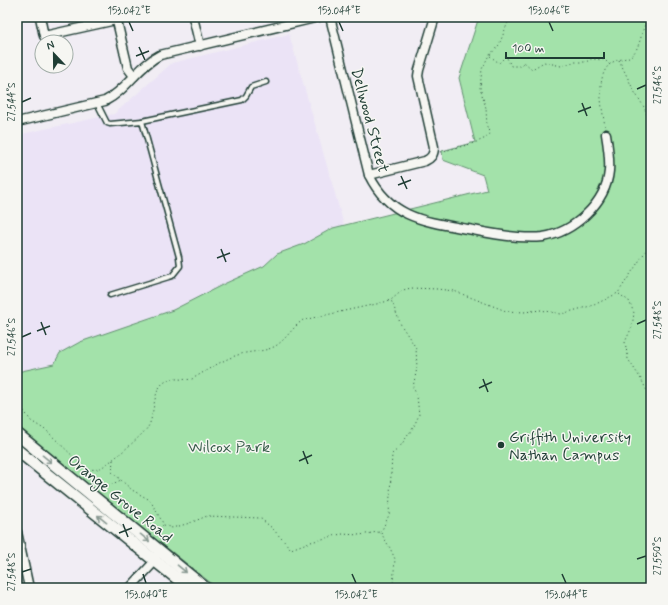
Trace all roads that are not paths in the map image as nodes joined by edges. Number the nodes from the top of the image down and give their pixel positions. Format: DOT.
graph roads {
  1 [pos="40,17"];
  2 [pos="193,17"];
  3 [pos="319,17"];
  4 [pos="330,17"];
  5 [pos="435,17"];
  6 [pos="116,18"];
  7 [pos="200,46"];
  8 [pos="134,76"];
  9 [pos="266,82"];
  10 [pos="97,103"];
  11 [pos="142,121"];
  12 [pos="17,122"];
  13 [pos="606,134"];
  14 [pos="369,175"];
  15 [pos="110,295"];
  16 [pos="17,434"];
  17 [pos="17,450"];
  18 [pos="17,532"];
  19 [pos="159,550"];
  20 [pos="155,561"];
  21 [pos="29,588"];
  22 [pos="130,588"];
  23 [pos="189,588"];
  24 [pos="205,588"];
  1 -- 6 [label="street"];
  2 -- 7 [label="street"];
  3 -- 7 [label="street"];
  4 -- 14 [label="street, Dellwood Street"];
  5 -- 14 [label="street"];
  6 -- 8 [label="street"];
  7 -- 8 [label="street"];
  8 -- 10 [label="street"];
  9 -- 11 [label="lane"];
  10 -- 11 [label="lane"];
  10 -- 12 [label="street"];
  11 -- 15 [label="lane"];
  13 -- 14 [label="street, Dellwood Street"];
  16 -- 19 [label="main road, Orange Grove Road, one-way"];
  20 -- 17 [label="main road, Orange Grove Road, one-way"];
  18 -- 21 [label="street"];
  19 -- 20 [label="street"];
  19 -- 24 [label="main road, Orange Grove Road, one-way"];
  20 -- 22 [label="street"];
  20 -- 23 [label="main road, Orange Grove Road"];
}
